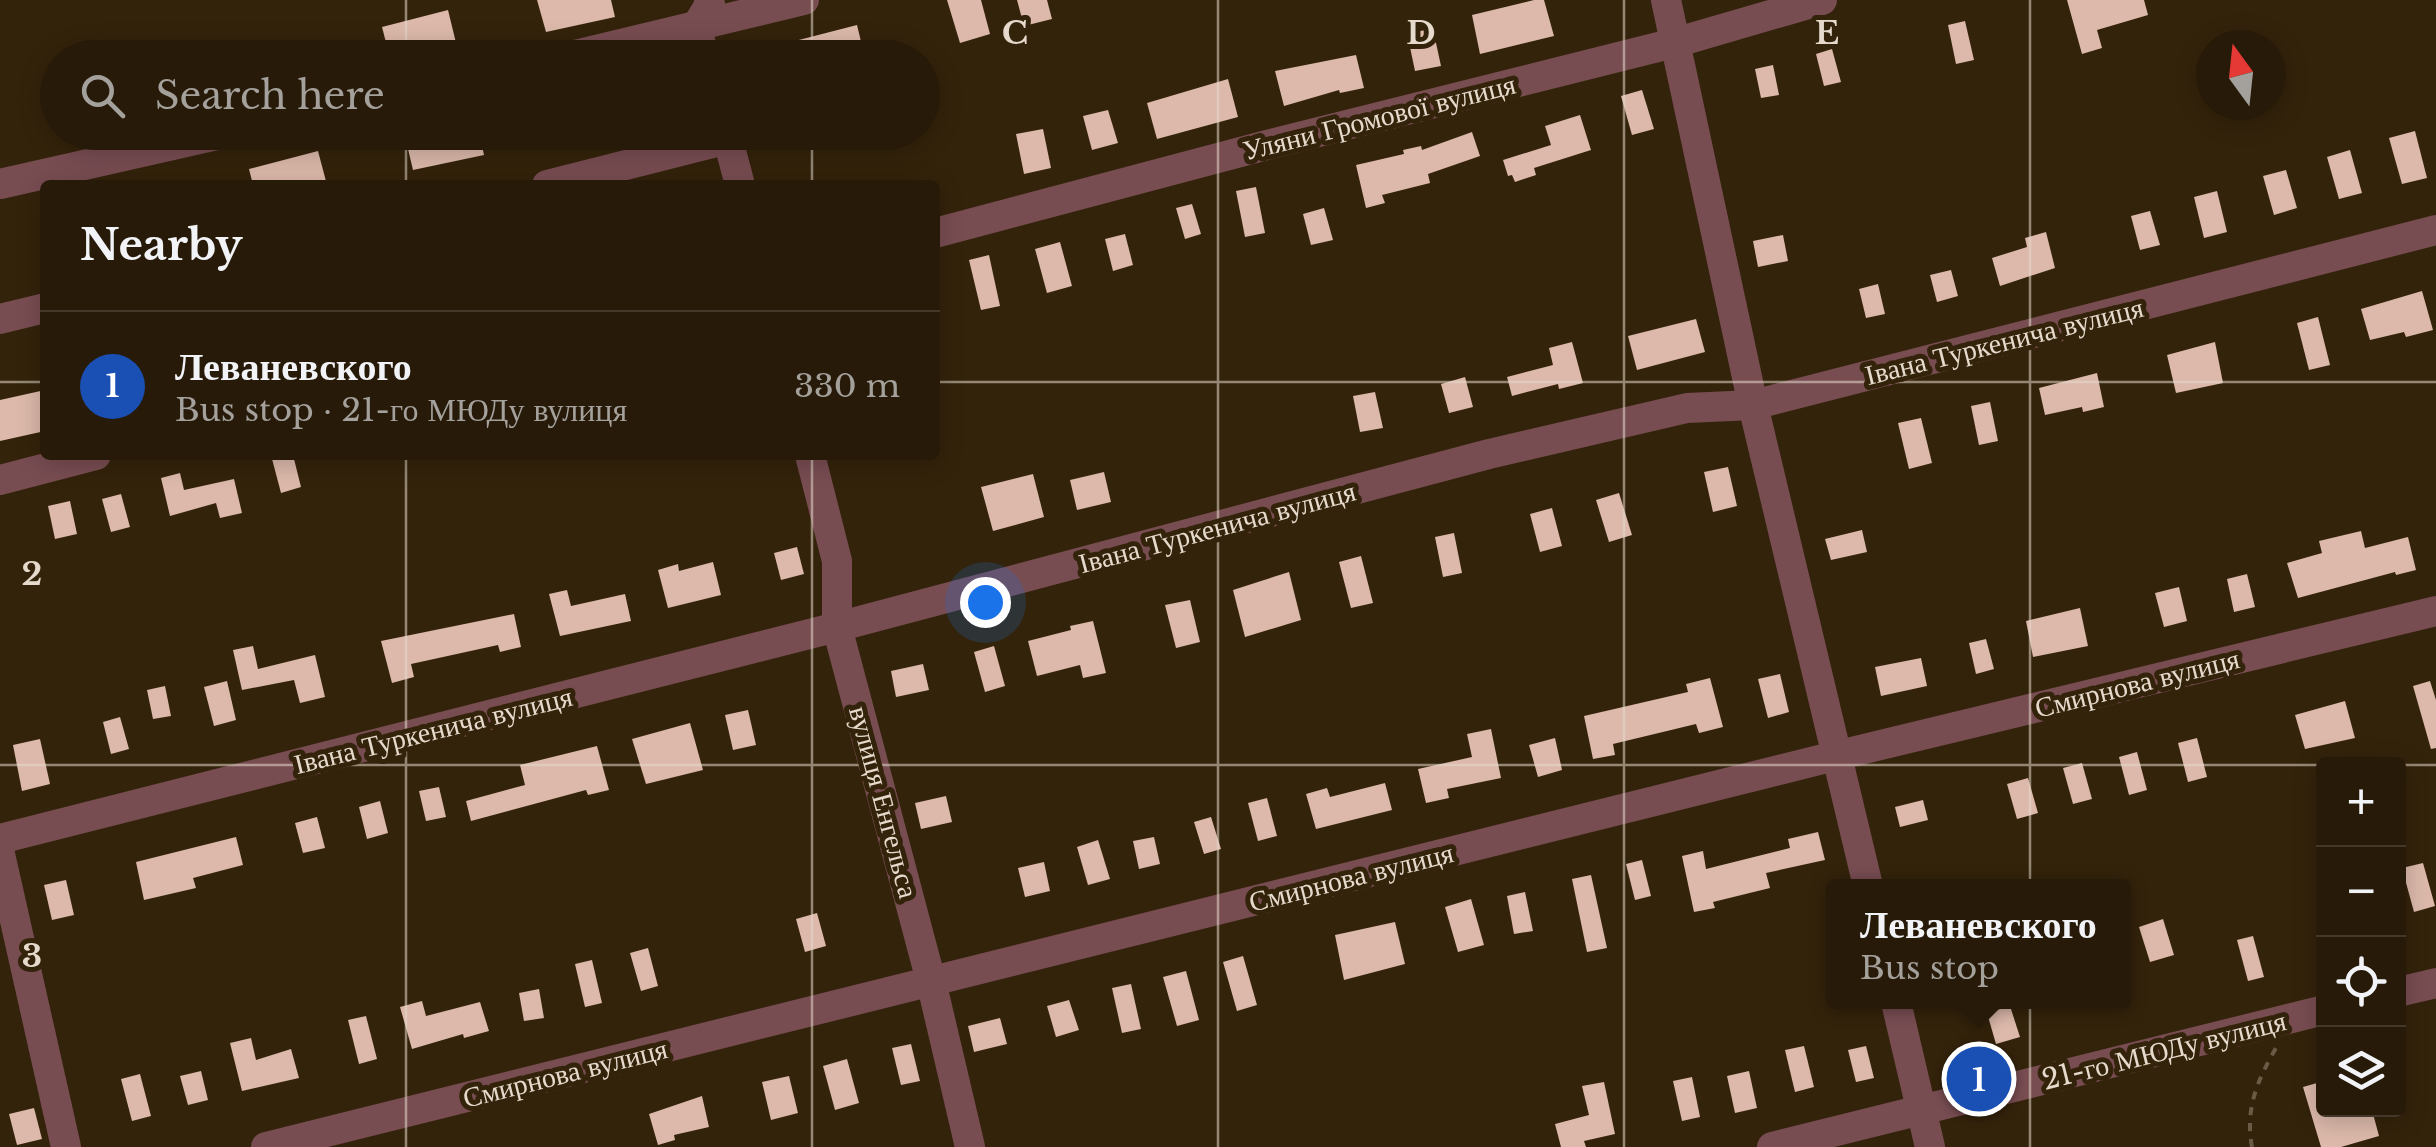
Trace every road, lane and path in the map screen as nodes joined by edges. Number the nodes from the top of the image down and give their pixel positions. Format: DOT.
graph roads {
  1 [pos="804,0"];
  2 [pos="1666,0"];
  3 [pos="1822,0"];
  4 [pos="703,14"];
  5 [pos="620,40"];
  6 [pos="704,40"];
  7 [pos="1674,43"];
  8 [pos="150,150"];
  9 [pos="680,150"];
  10 [pos="738,150"];
  11 [pos="567,180"];
  12 [pos="740,180"];
  13 [pos="0,184"];
  14 [pos="2436,230"];
  15 [pos="940,232"];
  16 [pos="40,309"];
  17 [pos="0,319"];
  18 [pos="1754,405"];
  19 [pos="77,460"];
  20 [pos="811,460"];
  21 [pos="0,480"];
  22 [pos="2436,611"];
  23 [pos="837,628"];
  24 [pos="1835,756"];
  25 [pos="0,840"];
  26 [pos="0,854"];
  27 [pos="1866,879"];
  28 [pos="931,981"];
  29 [pos="2436,983"];
  30 [pos="2406,990"];
  31 [pos="1898,1009"];
  32 [pos="2316,1012"];
  33 [pos="2292,1018"];
  34 [pos="1923,1109"];
  35 [pos="66,1147"];
  36 [pos="266,1147"];
  37 [pos="970,1147"];
  38 [pos="1772,1147"];
  39 [pos="1930,1147"];
  40 [pos="2252,1147"];
  1 -- 4 [label="street"];
  2 -- 7 [label="street"];
  3 -- 7 [label="street, Уляни Громової вулиця"];
  4 -- 5 [label="street"];
  4 -- 6 [label="street"];
  7 -- 15 [label="street, Уляни Громової вулиця"];
  7 -- 18 [label="street"];
  8 -- 13 [label="street"];
  9 -- 11 [label="street"];
  10 -- 12 [label="street"];
  14 -- 18 [label="street, Івана Туркенича вулиця"];
  16 -- 17 [label="street"];
  18 -- 23 [label="street, Івана Туркенича вулиця"];
  18 -- 24 [label="street"];
  19 -- 21 [label="street"];
  20 -- 23 [label="street, вулиця Енгельса"];
  22 -- 24 [label="street, Смирнова вулиця"];
  23 -- 25 [label="street, Івана Туркенича вулиця"];
  23 -- 28 [label="street, вулиця Енгельса"];
  24 -- 27 [label="street"];
  24 -- 28 [label="street, Смирнова вулиця"];
  26 -- 35 [label="street"];
  28 -- 36 [label="street, Смирнова вулиця"];
  28 -- 37 [label="street, вулиця Енгельса"];
  29 -- 30 [label="street"];
  31 -- 34 [label="street"];
  32 -- 33 [label="street, 21-го МЮДу вулиця"];
  33 -- 34 [label="street, 21-го МЮДу вулиця"];
  33 -- 40 [label="path"];
  34 -- 38 [label="street, 21-го МЮДу вулиця"];
  34 -- 39 [label="street"];
}
